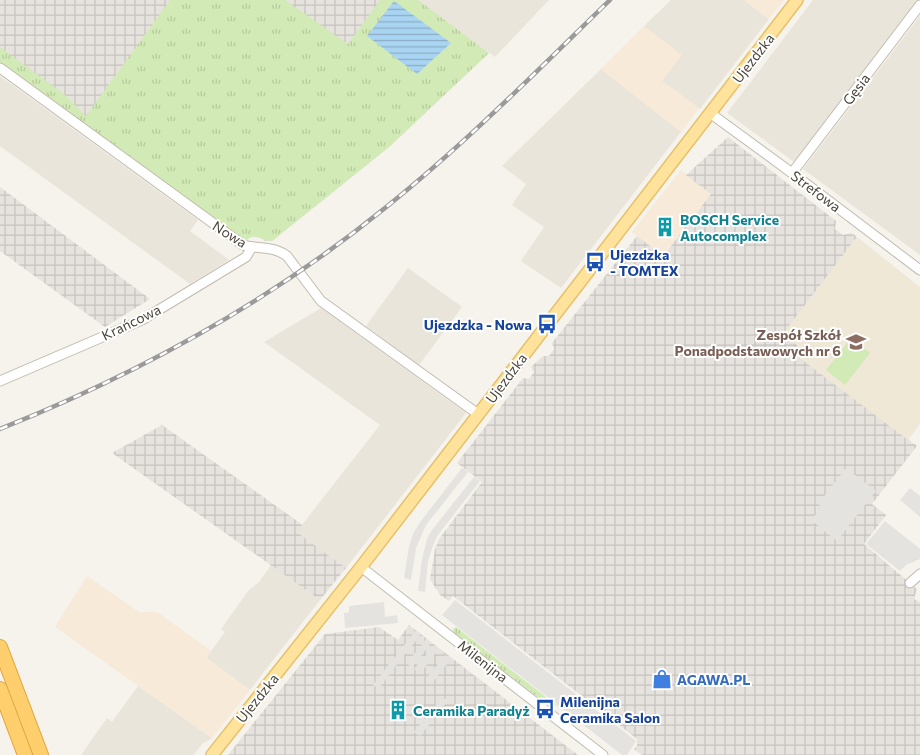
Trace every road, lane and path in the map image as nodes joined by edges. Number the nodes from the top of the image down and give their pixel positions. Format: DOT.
graph roads {
  1 [pos="797,0"];
  2 [pos="920,5"];
  3 [pos="0,68"];
  4 [pos="710,113"];
  5 [pos="792,173"];
  6 [pos="252,247"];
  7 [pos="920,270"];
  8 [pos="0,381"];
  9 [pos="478,414"];
  10 [pos="361,567"];
  11 [pos="920,574"];
  12 [pos="910,583"];
  13 [pos="0,647"];
  14 [pos="0,689"];
  15 [pos="25,755"];
  16 [pos="41,755"];
  17 [pos="212,755"];
  18 [pos="604,755"];
  1 -- 4 [label="main road, Ujezdzka"];
  2 -- 5 [label="street, Gęsia"];
  3 -- 6 [label="street, Nowa"];
  4 -- 5 [label="street, Strefowa"];
  4 -- 9 [label="main road, Ujezdzka"];
  5 -- 7 [label="street, Strefowa"];
  6 -- 8 [label="street, Krańcowa"];
  6 -- 9 [label="street, Nowa"];
  9 -- 10 [label="main road, Ujezdzka"];
  10 -- 17 [label="main road, Ujezdzka"];
  10 -- 18 [label="street, Milenijna"];
  11 -- 12 [label="street"];
  13 -- 16 [label="highway"];
  14 -- 15 [label="highway"];
}
